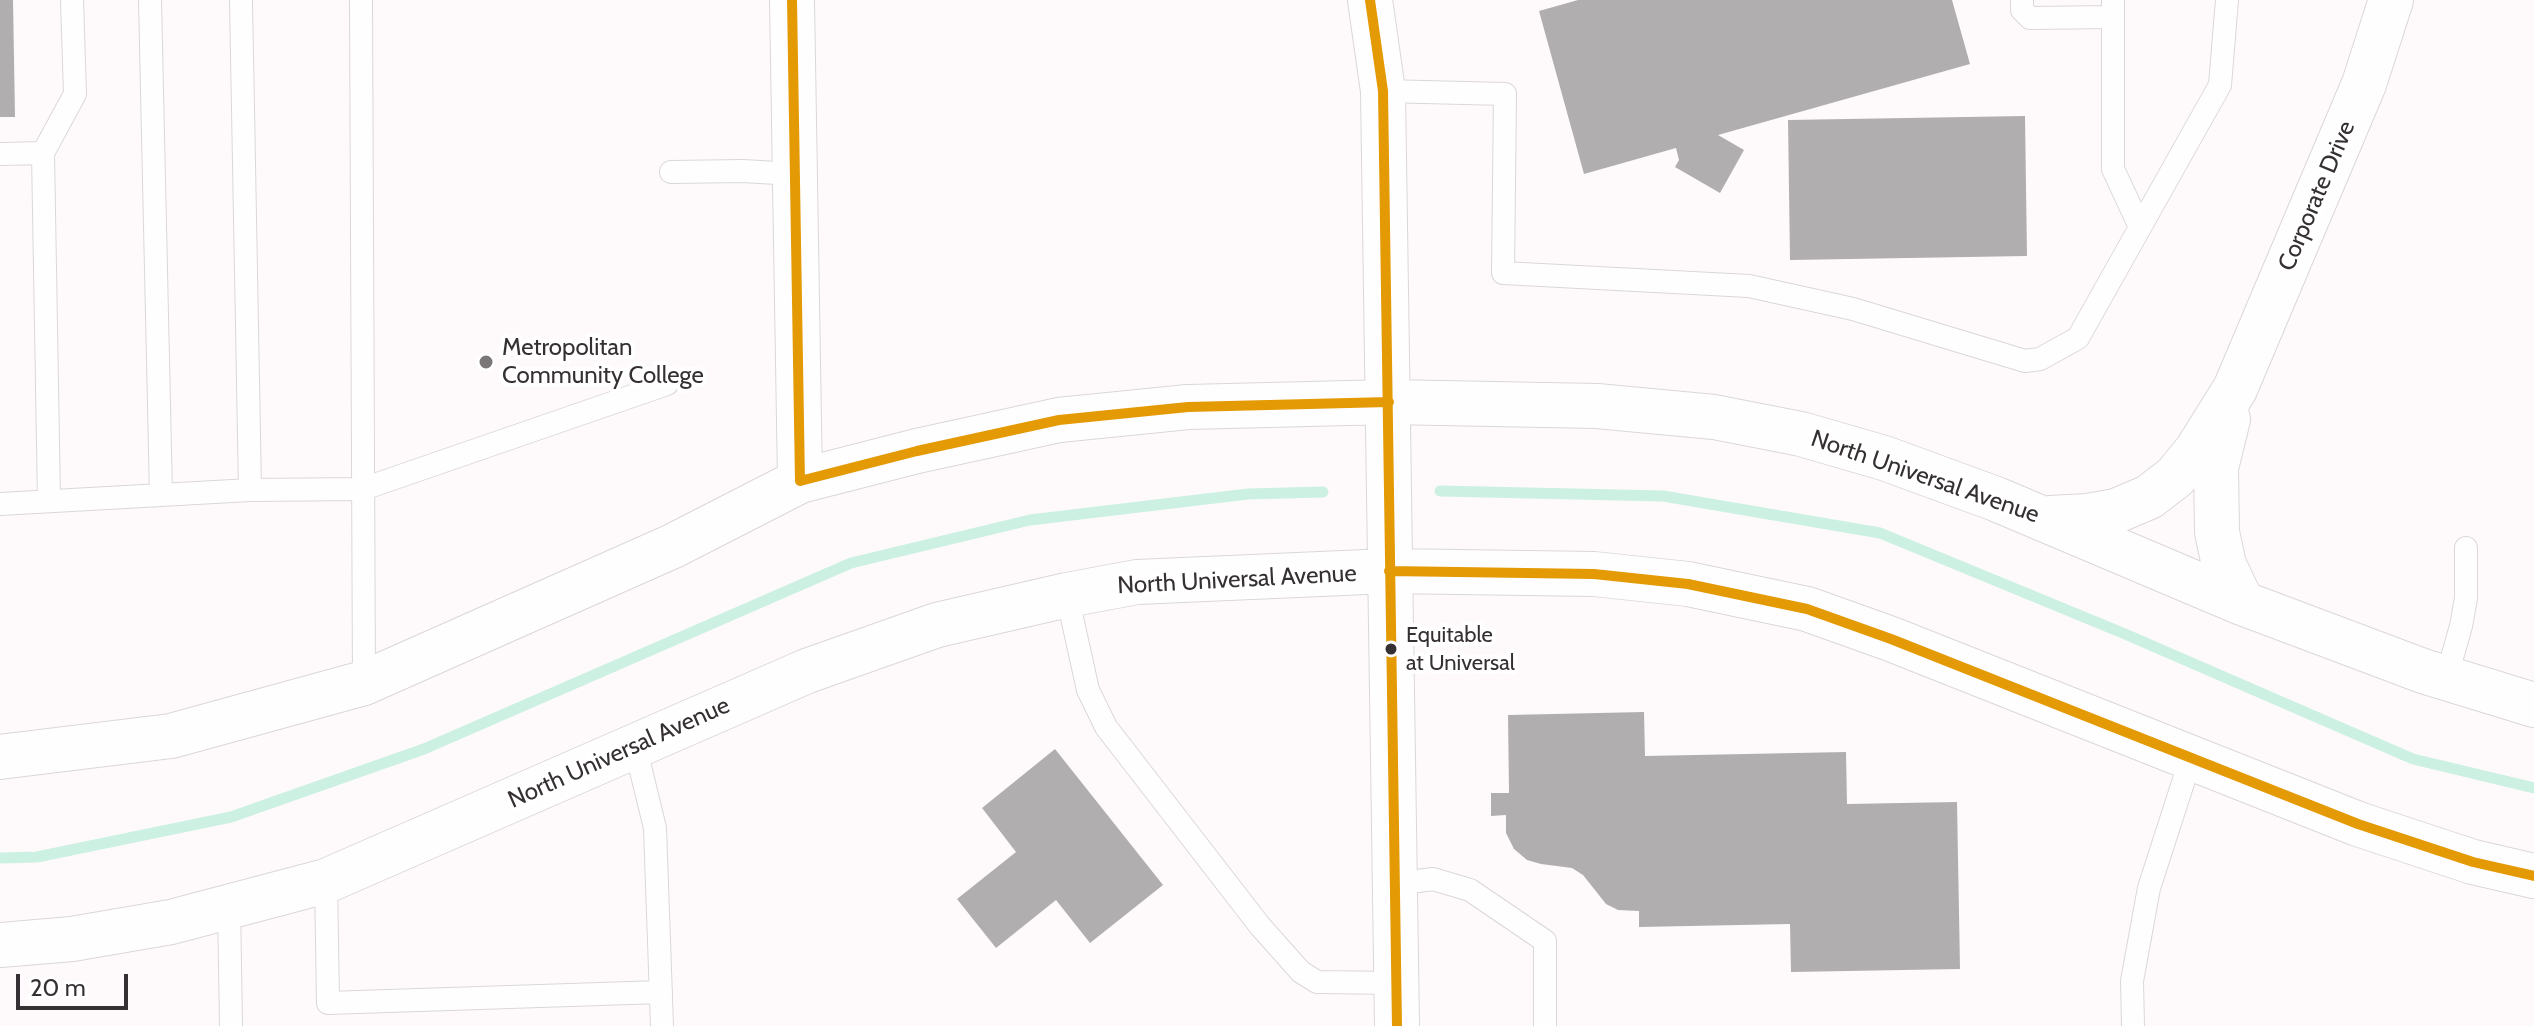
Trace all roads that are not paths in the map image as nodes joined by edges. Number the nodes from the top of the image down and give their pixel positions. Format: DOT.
graph roads {
  1 [pos="72,0"];
  2 [pos="150,0"];
  3 [pos="241,0"];
  4 [pos="361,0"];
  5 [pos="792,0"];
  6 [pos="1370,0"];
  7 [pos="2022,0"];
  8 [pos="2227,0"];
  9 [pos="2391,0"];
  10 [pos="2113,9"];
  11 [pos="1383,91"];
  12 [pos="43,153"];
  13 [pos="0,154"];
  14 [pos="671,172"];
  15 [pos="794,174"];
  16 [pos="2140,227"];
  17 [pos="667,384"];
  18 [pos="2235,389"];
  19 [pos="1389,402"];
  20 [pos="800,481"];
  21 [pos="363,489"];
  22 [pos="250,490"];
  23 [pos="161,495"];
  24 [pos="49,501"];
  25 [pos="0,504"];
  26 [pos="2042,518"];
  27 [pos="2466,548"];
  28 [pos="1389,571"];
  29 [pos="1067,595"];
  30 [pos="2242,603"];
  31 [pos="2446,679"];
  32 [pos="364,683"];
  33 [pos="2534,705"];
  34 [pos="635,746"];
  35 [pos="0,757"];
  36 [pos="2191,758"];
  37 [pos="2534,876"];
  38 [pos="326,881"];
  39 [pos="1395,884"];
  40 [pos="229,906"];
  41 [pos="0,945"];
  42 [pos="1397,983"];
  43 [pos="661,992"];
  44 [pos="231,1026"];
  45 [pos="662,1026"];
  46 [pos="1397,1026"];
  47 [pos="1545,1026"];
  48 [pos="2133,1026"];
  1 -- 12 [label="lane"];
  2 -- 23 [label="lane"];
  3 -- 22 [label="lane"];
  4 -- 21 [label="lane"];
  5 -- 15 [label="street"];
  6 -- 11 [label="street"];
  7 -- 10 [label="lane"];
  8 -- 16 [label="lane"];
  9 -- 18 [label="street, Corporate Drive"];
  10 -- 16 [label="lane"];
  11 -- 16 [label="lane"];
  11 -- 19 [label="street"];
  12 -- 13 [label="lane"];
  12 -- 24 [label="lane"];
  14 -- 15 [label="lane"];
  15 -- 20 [label="street"];
  17 -- 21 [label="lane"];
  18 -- 26 [label="street, Corporate Drive"];
  18 -- 30 [label="street, Corporate Drive"];
  19 -- 20 [label="street, North Universal Avenue"];
  19 -- 26 [label="street, North Universal Avenue"];
  19 -- 28 [label="street"];
  20 -- 32 [label="street, North Universal Avenue"];
  21 -- 22 [label="lane"];
  21 -- 32 [label="lane"];
  22 -- 23 [label="lane"];
  23 -- 24 [label="lane"];
  24 -- 25 [label="lane"];
  26 -- 30 [label="street, North Universal Avenue"];
  27 -- 31 [label="lane"];
  28 -- 29 [label="street, North Universal Avenue"];
  28 -- 36 [label="street, North Universal Avenue"];
  28 -- 39 [label="street"];
  29 -- 34 [label="street, North Universal Avenue"];
  29 -- 42 [label="lane"];
  30 -- 31 [label="street, North Universal Avenue"];
  31 -- 33 [label="street, North Universal Avenue"];
  32 -- 35 [label="street, North Universal Avenue"];
  34 -- 38 [label="street, North Universal Avenue"];
  34 -- 43 [label="lane"];
  36 -- 37 [label="street, North Universal Avenue"];
  36 -- 48 [label="lane"];
  38 -- 40 [label="street, North Universal Avenue"];
  38 -- 43 [label="lane"];
  39 -- 42 [label="street"];
  39 -- 47 [label="lane"];
  40 -- 41 [label="street, North Universal Avenue"];
  40 -- 44 [label="lane"];
  42 -- 46 [label="street"];
  43 -- 45 [label="lane"];
}
